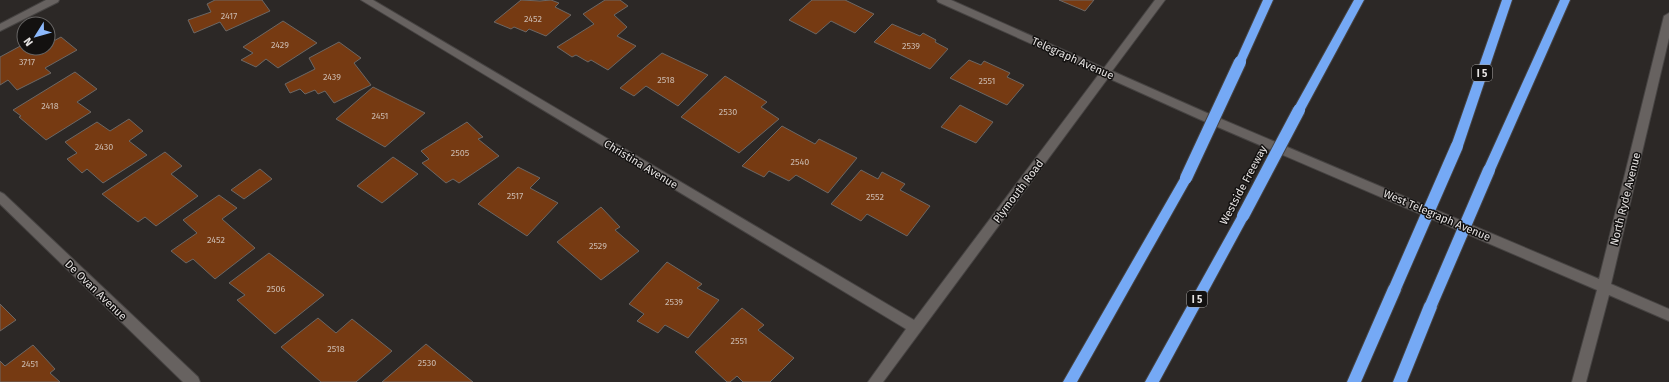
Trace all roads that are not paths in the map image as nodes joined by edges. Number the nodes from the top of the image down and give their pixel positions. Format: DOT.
graph roads {
  1 [pos="54,0"];
  2 [pos="366,0"];
  3 [pos="942,0"];
  4 [pos="1160,0"];
  5 [pos="1268,0"];
  6 [pos="1359,0"];
  7 [pos="1507,0"];
  8 [pos="1565,0"];
  9 [pos="1669,16"];
  10 [pos="0,28"];
  11 [pos="1666,43"];
  12 [pos="1107,73"];
  13 [pos="1203,116"];
  14 [pos="0,197"];
  15 [pos="1604,287"];
  16 [pos="1669,315"];
  17 [pos="916,328"];
  18 [pos="193,382"];
  19 [pos="875,382"];
  20 [pos="1070,382"];
  21 [pos="1152,382"];
  22 [pos="1354,382"];
  23 [pos="1400,382"];
  24 [pos="1579,382"];
  1 -- 10 [label="street"];
  2 -- 17 [label="street, Christina Avenue"];
  3 -- 12 [label="street, Telegraph Avenue"];
  4 -- 12 [label="street, Plymouth Road"];
  5 -- 20 [label="highway, bridge"];
  6 -- 21 [label="highway, Westside Freeway / I 5, bridge"];
  7 -- 22 [label="highway, I 5, bridge"];
  8 -- 23 [label="highway, bridge"];
  9 -- 11 [label="street, North Ryde Avenue"];
  11 -- 15 [label="street, North Ryde Avenue"];
  12 -- 13 [label="street, Telegraph Avenue"];
  12 -- 17 [label="street, Plymouth Road"];
  13 -- 15 [label="street, West Telegraph Avenue"];
  14 -- 18 [label="street, De Ovan Avenue"];
  15 -- 16 [label="street, West Telegraph Avenue"];
  15 -- 24 [label="street, North Ryde Avenue"];
  17 -- 19 [label="street, Plymouth Road"];
}
